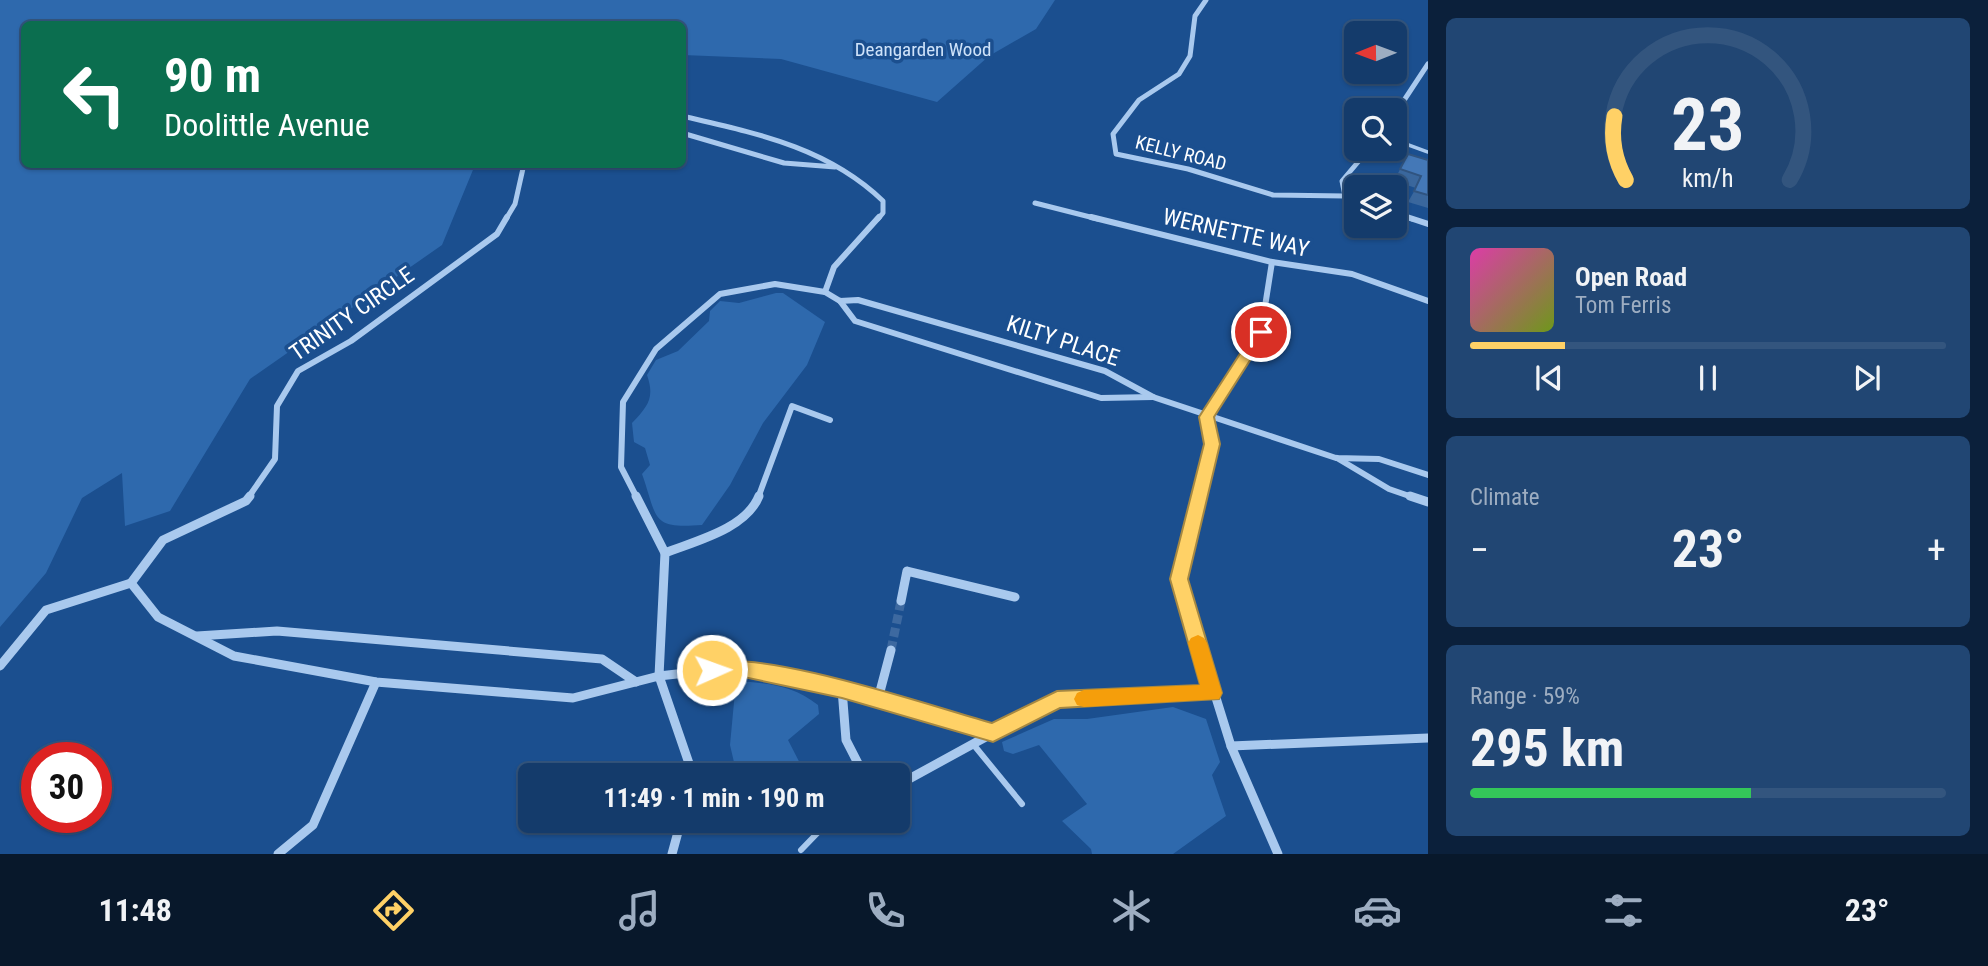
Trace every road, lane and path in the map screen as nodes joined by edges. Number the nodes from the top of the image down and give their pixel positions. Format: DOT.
graph roads {
  1 [pos="1206,0"];
  2 [pos="1428,64"];
  3 [pos="1406,98"];
  4 [pos="686,117"];
  5 [pos="686,134"];
  6 [pos="1407,144"];
  7 [pos="1428,152"];
  8 [pos="1359,161"];
  9 [pos="523,168"];
  10 [pos="841,168"];
  11 [pos="1347,175"];
  12 [pos="1344,196"];
  13 [pos="1035,203"];
  14 [pos="1407,217"];
  15 [pos="1428,224"];
  16 [pos="1272,262"];
  17 [pos="825,292"];
  18 [pos="1428,300"];
  19 [pos="840,301"];
  20 [pos="1153,397"];
  21 [pos="1206,417"];
  22 [pos="830,419"];
  23 [pos="1336,458"];
  24 [pos="1428,475"];
  25 [pos="1428,502"];
  26 [pos="665,553"];
  27 [pos="131,583"];
  28 [pos="1015,597"];
  29 [pos="901,601"];
  30 [pos="196,636"];
  31 [pos="891,650"];
  32 [pos="0,666"];
  33 [pos="659,676"];
  34 [pos="376,682"];
  35 [pos="636,682"];
  36 [pos="842,689"];
  37 [pos="1212,693"];
  38 [pos="878,699"];
  39 [pos="993,733"];
  40 [pos="1428,738"];
  41 [pos="973,744"];
  42 [pos="1231,746"];
  43 [pos="690,763"];
  44 [pos="858,763"];
  45 [pos="910,778"];
  46 [pos="1021,803"];
  47 [pos="678,833"];
  48 [pos="818,833"];
  49 [pos="802,850"];
  50 [pos="278,854"];
  51 [pos="672,854"];
  52 [pos="1278,854"];
  1 -- 12 [label="street, KELLY ROAD"];
  2 -- 3 [label="street"];
  4 -- 10 [label="street"];
  5 -- 10 [label="street"];
  6 -- 7 [label="lane"];
  8 -- 11 [label="street"];
  9 -- 27 [label="street, TRINITY CIRCLE"];
  10 -- 17 [label="street"];
  13 -- 16 [label="street, WERNETTE WAY"];
  14 -- 15 [label="street"];
  16 -- 18 [label="street, WERNETTE WAY"];
  16 -- 21 [label="street"];
  17 -- 19 [label="street, KILTY PLACE"];
  17 -- 26 [label="street, KILTY PLACE"];
  19 -- 20 [label="street, KILTY PLACE"];
  19 -- 20 [label="street"];
  20 -- 21 [label="street, KILTY PLACE"];
  21 -- 23 [label="street, KILTY PLACE"];
  21 -- 37 [label="street"];
  22 -- 26 [label="street"];
  23 -- 24 [label="street, KILTY PLACE"];
  23 -- 25 [label="street"];
  26 -- 33 [label="street"];
  27 -- 30 [label="street"];
  27 -- 32 [label="street"];
  28 -- 29 [label="street"];
  30 -- 34 [label="street"];
  30 -- 35 [label="street"];
  31 -- 38 [label="street"];
  33 -- 35 [label="street"];
  33 -- 36 [label="street"];
  33 -- 43 [label="street"];
  34 -- 35 [label="street"];
  34 -- 50 [label="street"];
  36 -- 38 [label="street"];
  36 -- 44 [label="street"];
  37 -- 39 [label="street"];
  37 -- 42 [label="street"];
  38 -- 39 [label="street"];
  39 -- 41 [label="street"];
  40 -- 42 [label="street"];
  41 -- 45 [label="street"];
  41 -- 46 [label="lane"];
  42 -- 52 [label="street"];
  47 -- 51 [label="street"];
  48 -- 49 [label="lane"];
}
